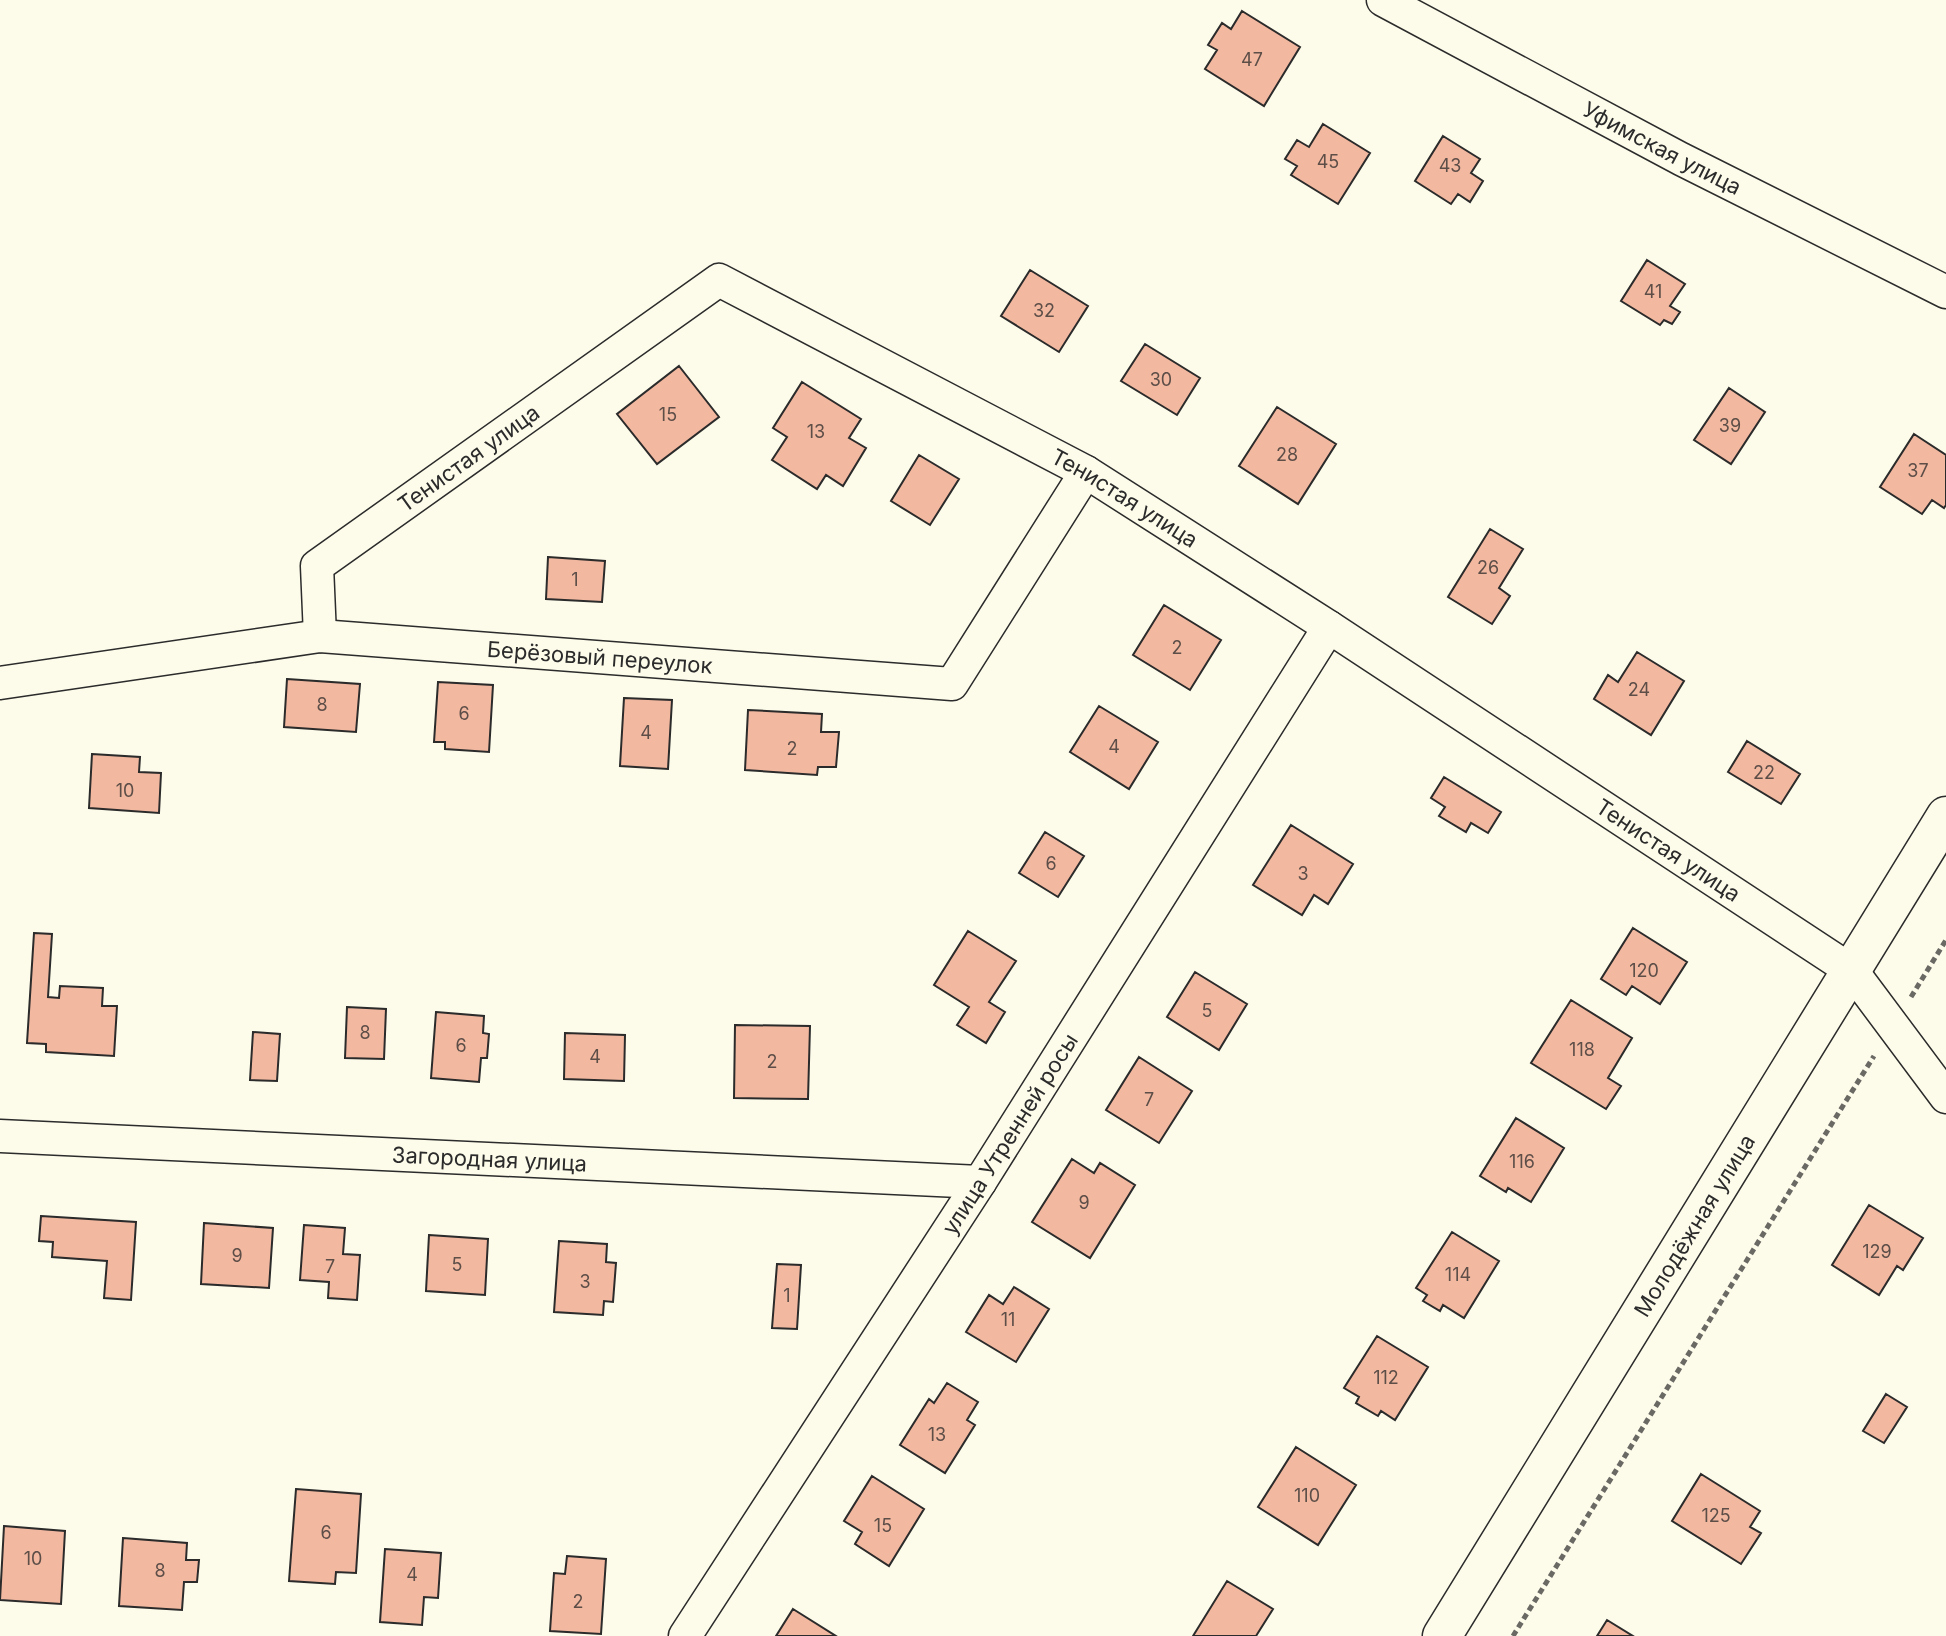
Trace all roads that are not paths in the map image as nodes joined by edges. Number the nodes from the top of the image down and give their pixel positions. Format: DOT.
graph roads {
  1 [pos="1383,0"];
  2 [pos="1946,292"];
  3 [pos="1086,472"];
  4 [pos="1329,627"];
  5 [pos="320,636"];
  6 [pos="0,683"];
  7 [pos="1946,816"];
  8 [pos="1852,971"];
  9 [pos="1946,1097"];
  10 [pos="0,1136"];
  11 [pos="980,1182"];
  12 [pos="685,1636"];
  13 [pos="1442,1636"];
  1 -- 2 [label="street, Уфимская улица"];
  3 -- 4 [label="street, Тенистая улица"];
  3 -- 5 [label="street, Берёзовый переулок"];
  3 -- 5 [label="street, Тенистая улица"];
  4 -- 8 [label="street, Тенистая улица"];
  4 -- 11 [label="street, улица Утренней росы"];
  5 -- 6 [label="street, Берёзовый переулок"];
  7 -- 8 [label="street, Молодёжная улица"];
  8 -- 9 [label="street, Тенистая улица"];
  8 -- 13 [label="street, Молодёжная улица"];
  10 -- 11 [label="street, Загородная улица"];
  11 -- 12 [label="street, улица Утренней росы"];
}
